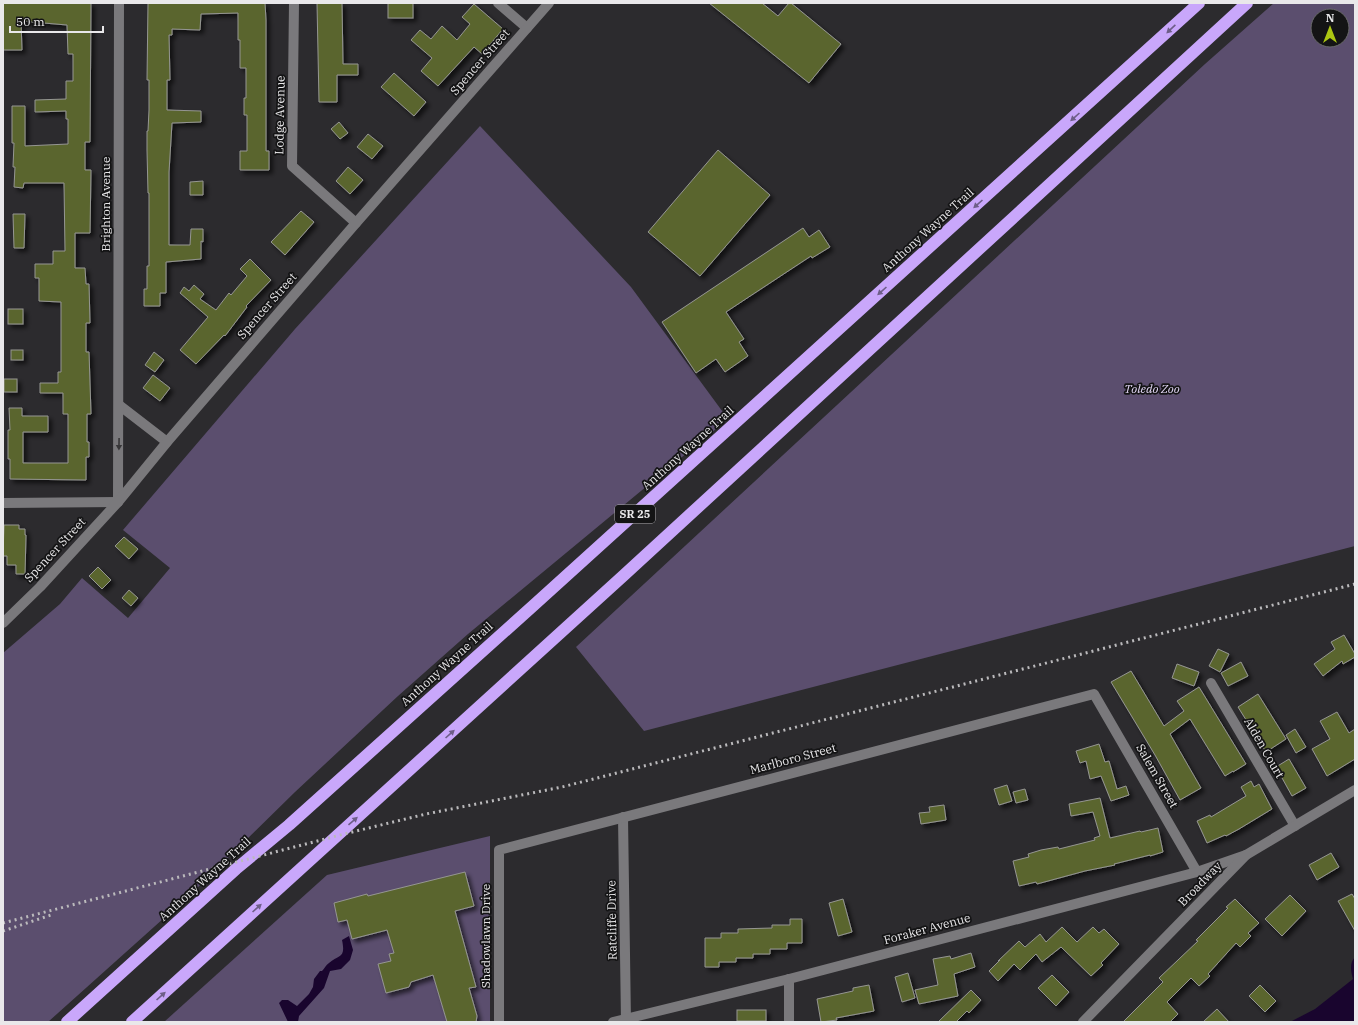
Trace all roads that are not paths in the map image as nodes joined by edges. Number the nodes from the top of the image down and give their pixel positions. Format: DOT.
graph roads {
  1 [pos="119,3"];
  2 [pos="294,3"];
  3 [pos="498,3"];
  4 [pos="549,3"];
  5 [pos="1200,3"];
  6 [pos="1247,3"];
  7 [pos="527,28"];
  8 [pos="356,223"];
  9 [pos="119,405"];
  10 [pos="167,442"];
  11 [pos="118,502"];
  12 [pos="3,503"];
  13 [pos="3,623"];
  14 [pos="1211,683"];
  15 [pos="1094,694"];
  16 [pos="1355,790"];
  17 [pos="624,817"];
  18 [pos="1295,826"];
  19 [pos="499,850"];
  20 [pos="1246,855"];
  21 [pos="1197,872"];
  22 [pos="789,979"];
  23 [pos="626,1020"];
  24 [pos="67,1022"];
  25 [pos="132,1022"];
  26 [pos="499,1022"];
  27 [pos="613,1022"];
  28 [pos="789,1022"];
  29 [pos="1083,1022"];
  1 -- 9 [label="street, Brighton Avenue"];
  2 -- 8 [label="street, Lodge Avenue"];
  3 -- 7 [label="street"];
  4 -- 7 [label="street, Spencer Street"];
  5 -- 24 [label="highway, Anthony Wayne Trail / SR 25, one-way"];
  25 -- 6 [label="highway, SR 25, one-way"];
  7 -- 8 [label="street, Spencer Street"];
  8 -- 10 [label="street, Spencer Street"];
  9 -- 10 [label="street"];
  9 -- 11 [label="street, Brighton Avenue, one-way"];
  10 -- 11 [label="street, Spencer Street"];
  11 -- 12 [label="street"];
  11 -- 13 [label="street, Spencer Street"];
  14 -- 18 [label="street, Alden Court"];
  15 -- 17 [label="street, Marlboro Street"];
  15 -- 21 [label="street, Salem Street"];
  16 -- 18 [label="street, Broadway"];
  17 -- 19 [label="street, Marlboro Street"];
  17 -- 23 [label="street, Ratcliffe Drive"];
  18 -- 20 [label="street, Broadway"];
  19 -- 26 [label="street, Shadowlawn Drive"];
  20 -- 21 [label="street, Foraker Avenue"];
  20 -- 29 [label="street, Broadway"];
  21 -- 22 [label="street, Foraker Avenue"];
  22 -- 23 [label="street, Foraker Avenue"];
  22 -- 28 [label="street"];
  23 -- 27 [label="street, Foraker Avenue"];
}
